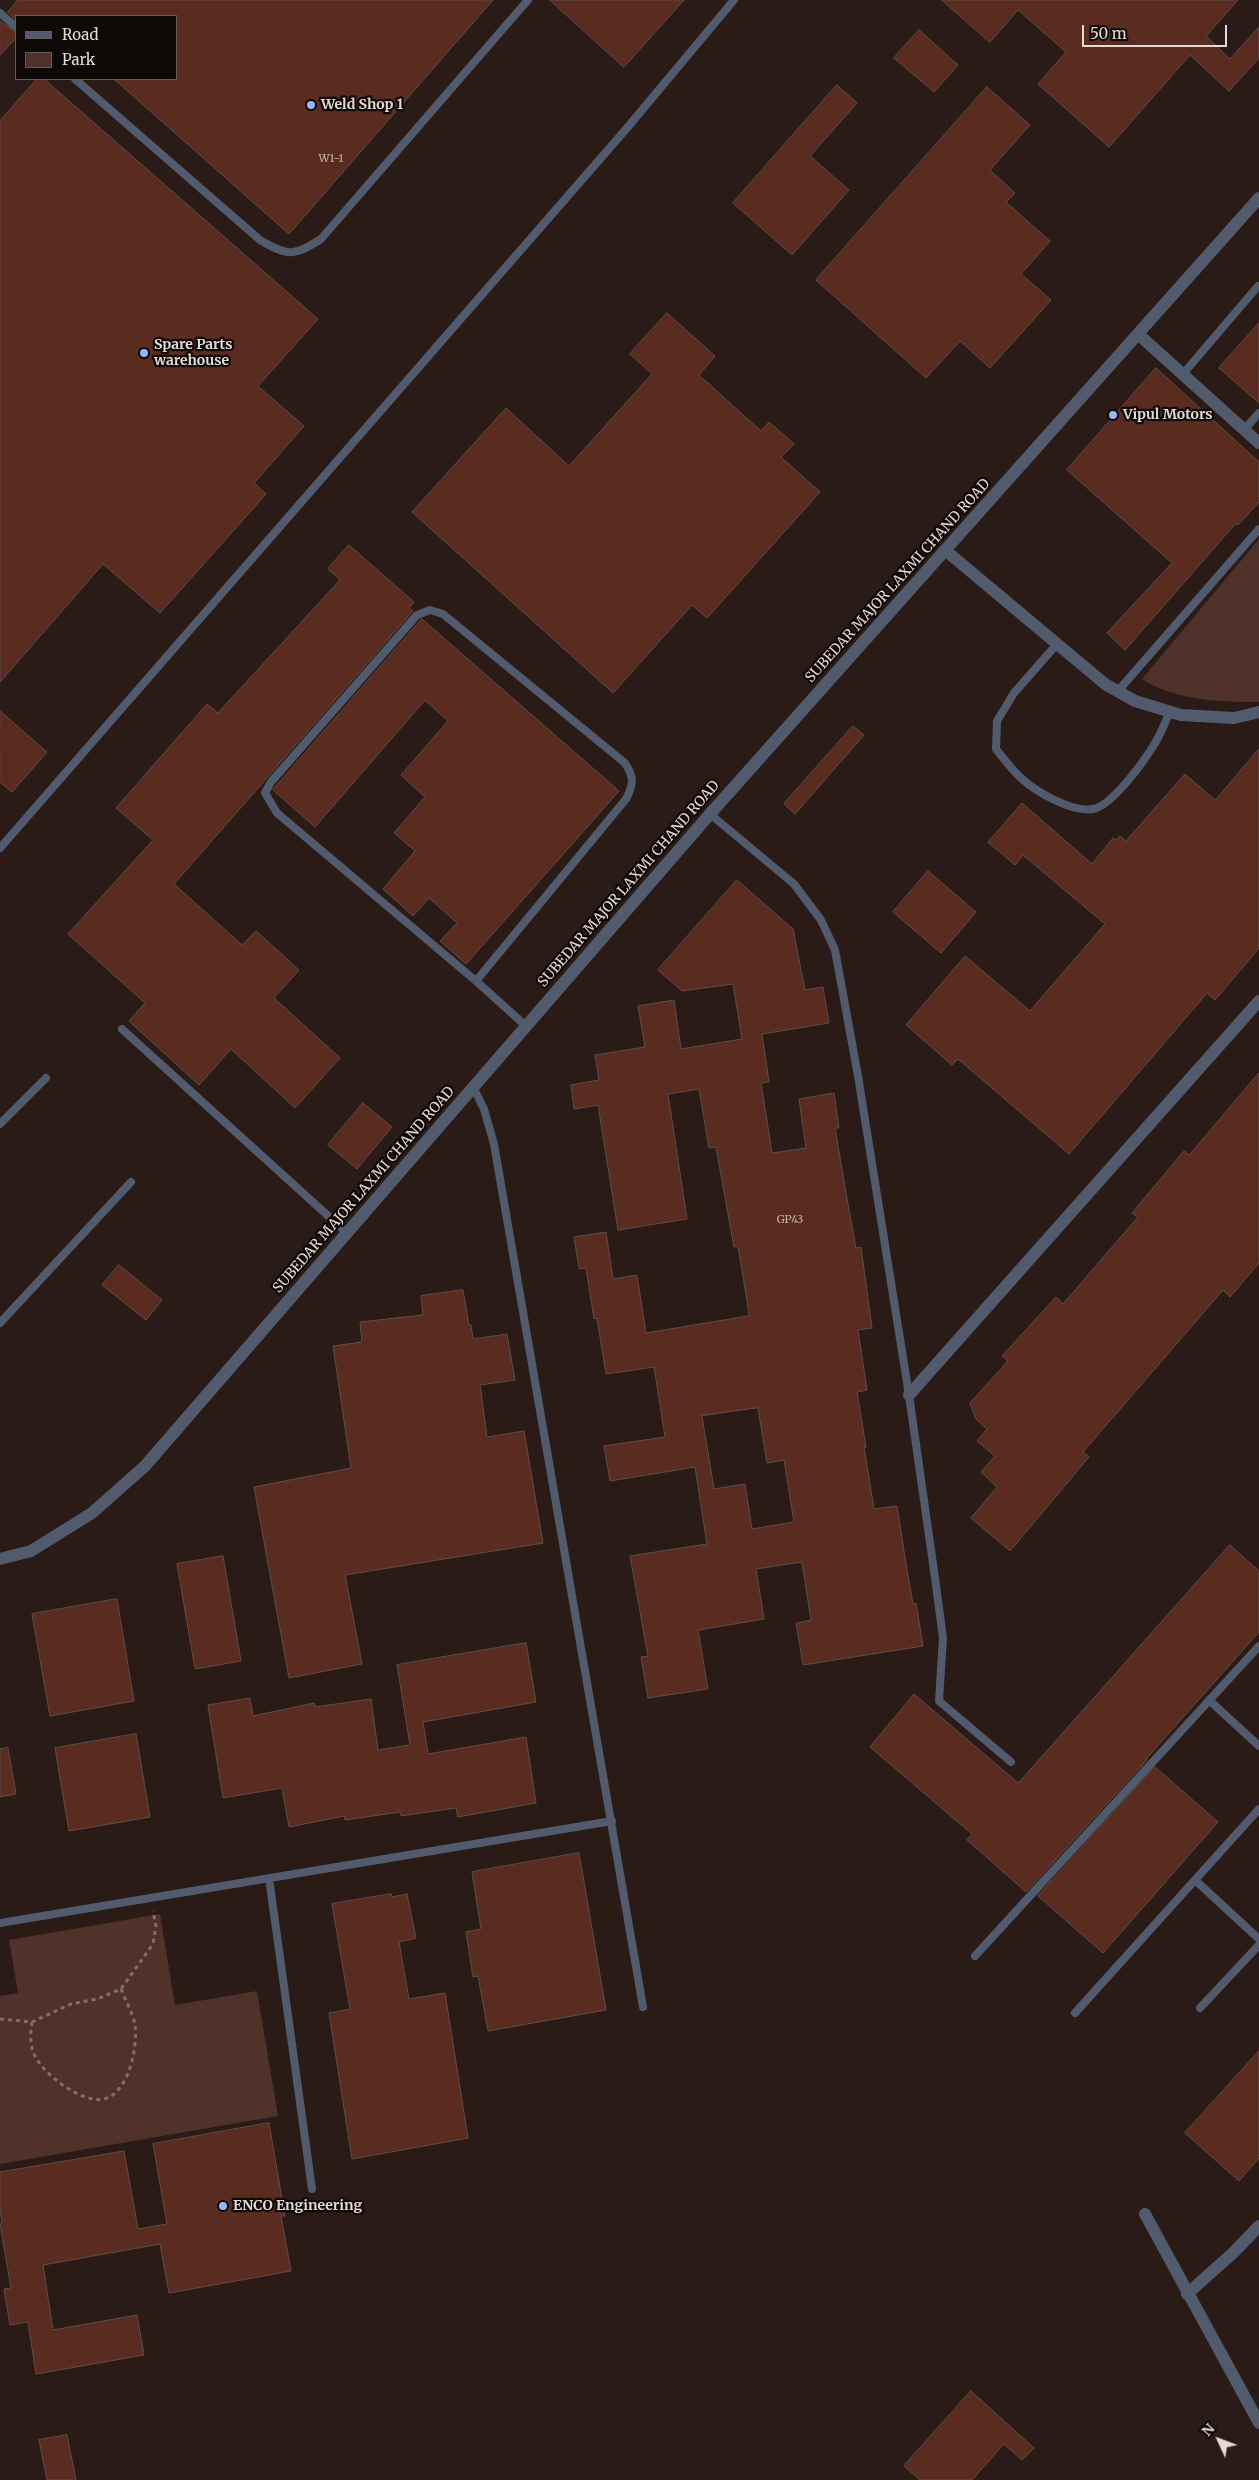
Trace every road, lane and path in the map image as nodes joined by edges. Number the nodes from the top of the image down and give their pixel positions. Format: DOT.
graph roads {
  1 [pos="528,0"];
  2 [pos="734,0"];
  3 [pos="1,15"];
  4 [pos="15,26"];
  5 [pos="76,80"];
  6 [pos="1259,198"];
  7 [pos="1258,286"];
  8 [pos="1138,334"];
  9 [pos="1183,374"];
  10 [pos="1259,413"];
  11 [pos="1244,430"];
  12 [pos="1259,443"];
  13 [pos="1259,528"];
  14 [pos="945,550"];
  15 [pos="1057,644"];
  16 [pos="1118,691"];
  17 [pos="1170,712"];
  18 [pos="1259,712"];
  19 [pos="710,814"];
  20 [pos="0,848"];
  21 [pos="476,981"];
  22 [pos="1259,1001"];
  23 [pos="526,1026"];
  24 [pos="122,1029"];
  25 [pos="46,1078"];
  26 [pos="473,1087"];
  27 [pos="0,1124"];
  28 [pos="131,1182"];
  29 [pos="347,1233"];
  30 [pos="0,1323"];
  31 [pos="909,1394"];
  32 [pos="0,1559"];
  33 [pos="1259,1646"];
  34 [pos="1209,1700"];
  35 [pos="1259,1746"];
  36 [pos="1011,1762"];
  37 [pos="1259,1809"];
  38 [pos="612,1821"];
  39 [pos="269,1878"];
  40 [pos="1195,1880"];
  41 [pos="150,1898"];
  42 [pos="0,1923"];
  43 [pos="1259,1939"];
  44 [pos="1259,1945"];
  45 [pos="975,1956"];
  46 [pos="121,1989"];
  47 [pos="643,2007"];
  48 [pos="1200,2008"];
  49 [pos="1075,2013"];
  50 [pos="0,2018"];
  51 [pos="32,2022"];
  52 [pos="312,2189"];
  53 [pos="1145,2214"];
  54 [pos="1259,2226"];
  55 [pos="1187,2294"];
  56 [pos="1259,2423"];
  1 -- 5 [label="lane"];
  2 -- 20 [label="lane"];
  3 -- 4 [label="lane"];
  6 -- 8 [label="street, SUBEDAR MAJOR LAXMI CHAND ROAD"];
  7 -- 9 [label="lane"];
  8 -- 9 [label="street"];
  8 -- 14 [label="street, SUBEDAR MAJOR LAXMI CHAND ROAD"];
  9 -- 11 [label="street"];
  10 -- 11 [label="lane"];
  11 -- 12 [label="street"];
  13 -- 16 [label="lane"];
  14 -- 15 [label="street"];
  14 -- 19 [label="street, SUBEDAR MAJOR LAXMI CHAND ROAD"];
  15 -- 16 [label="street"];
  15 -- 17 [label="lane"];
  16 -- 17 [label="street"];
  17 -- 18 [label="street"];
  19 -- 23 [label="street, SUBEDAR MAJOR LAXMI CHAND ROAD"];
  19 -- 31 [label="lane"];
  21 -- 21 [label="lane"];
  21 -- 23 [label="lane"];
  22 -- 31 [label="street"];
  23 -- 26 [label="street, SUBEDAR MAJOR LAXMI CHAND ROAD"];
  24 -- 29 [label="lane"];
  25 -- 27 [label="lane"];
  26 -- 29 [label="street, SUBEDAR MAJOR LAXMI CHAND ROAD"];
  26 -- 38 [label="lane"];
  28 -- 30 [label="lane"];
  29 -- 32 [label="street, SUBEDAR MAJOR LAXMI CHAND ROAD"];
  31 -- 36 [label="lane"];
  33 -- 34 [label="lane"];
  34 -- 35 [label="lane"];
  34 -- 45 [label="lane"];
  37 -- 40 [label="lane"];
  38 -- 39 [label="lane"];
  38 -- 47 [label="lane"];
  39 -- 41 [label="lane"];
  39 -- 52 [label="lane"];
  40 -- 43 [label="lane"];
  40 -- 49 [label="lane"];
  41 -- 42 [label="lane"];
  41 -- 46 [label="path"];
  44 -- 48 [label="lane"];
  46 -- 51 [label="path"];
  46 -- 51 [label="path"];
  50 -- 51 [label="path"];
  53 -- 55 [label="street"];
  54 -- 55 [label="street"];
  55 -- 56 [label="street"];
}
